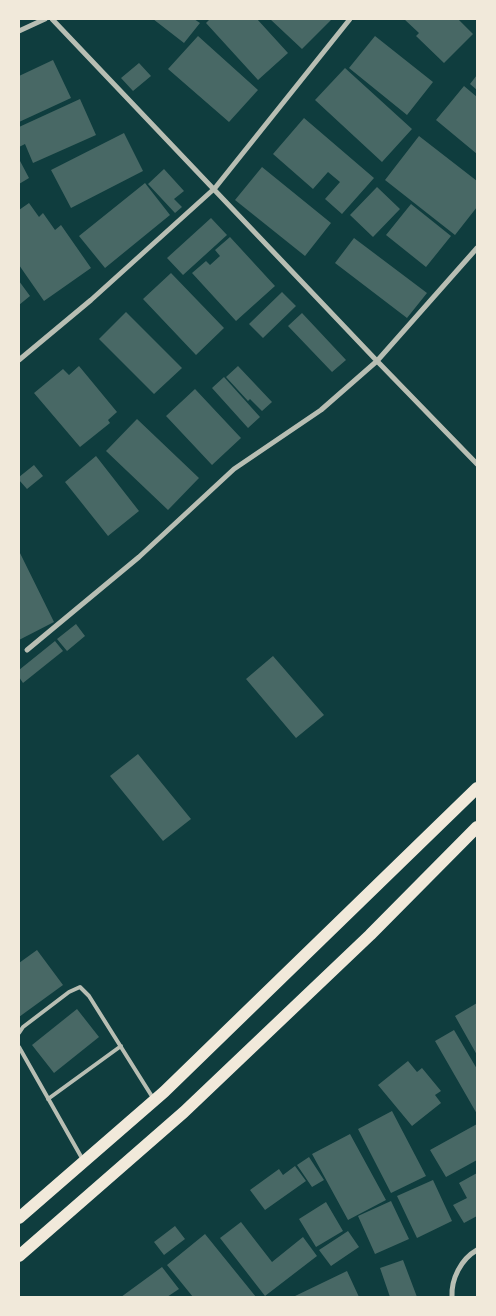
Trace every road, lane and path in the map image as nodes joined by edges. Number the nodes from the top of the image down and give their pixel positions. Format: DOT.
graph roads {
  1 [pos="45,19"];
  2 [pos="52,19"];
  3 [pos="350,19"];
  4 [pos="19,30"];
  5 [pos="214,188"];
  6 [pos="477,248"];
  7 [pos="19,360"];
  8 [pos="377,361"];
  9 [pos="477,464"];
  10 [pos="27,650"];
  11 [pos="477,788"];
  12 [pos="477,826"];
  13 [pos="19,1033"];
  14 [pos="121,1046"];
  15 [pos="19,1047"];
  16 [pos="48,1099"];
  17 [pos="154,1100"];
  18 [pos="84,1161"];
  19 [pos="19,1218"];
  20 [pos="477,1250"];
  21 [pos="19,1256"];
  22 [pos="452,1297"];
  1 -- 4 [label="street"];
  2 -- 5 [label="street"];
  3 -- 5 [label="street"];
  5 -- 7 [label="street"];
  5 -- 8 [label="street"];
  6 -- 8 [label="street"];
  8 -- 9 [label="street"];
  8 -- 10 [label="street"];
  11 -- 17 [label="main road"];
  12 -- 21 [label="main road"];
  13 -- 14 [label="lane"];
  14 -- 16 [label="lane"];
  14 -- 17 [label="lane"];
  15 -- 16 [label="lane"];
  16 -- 18 [label="lane"];
  17 -- 18 [label="main road"];
  18 -- 19 [label="main road"];
  20 -- 22 [label="street"];
}
